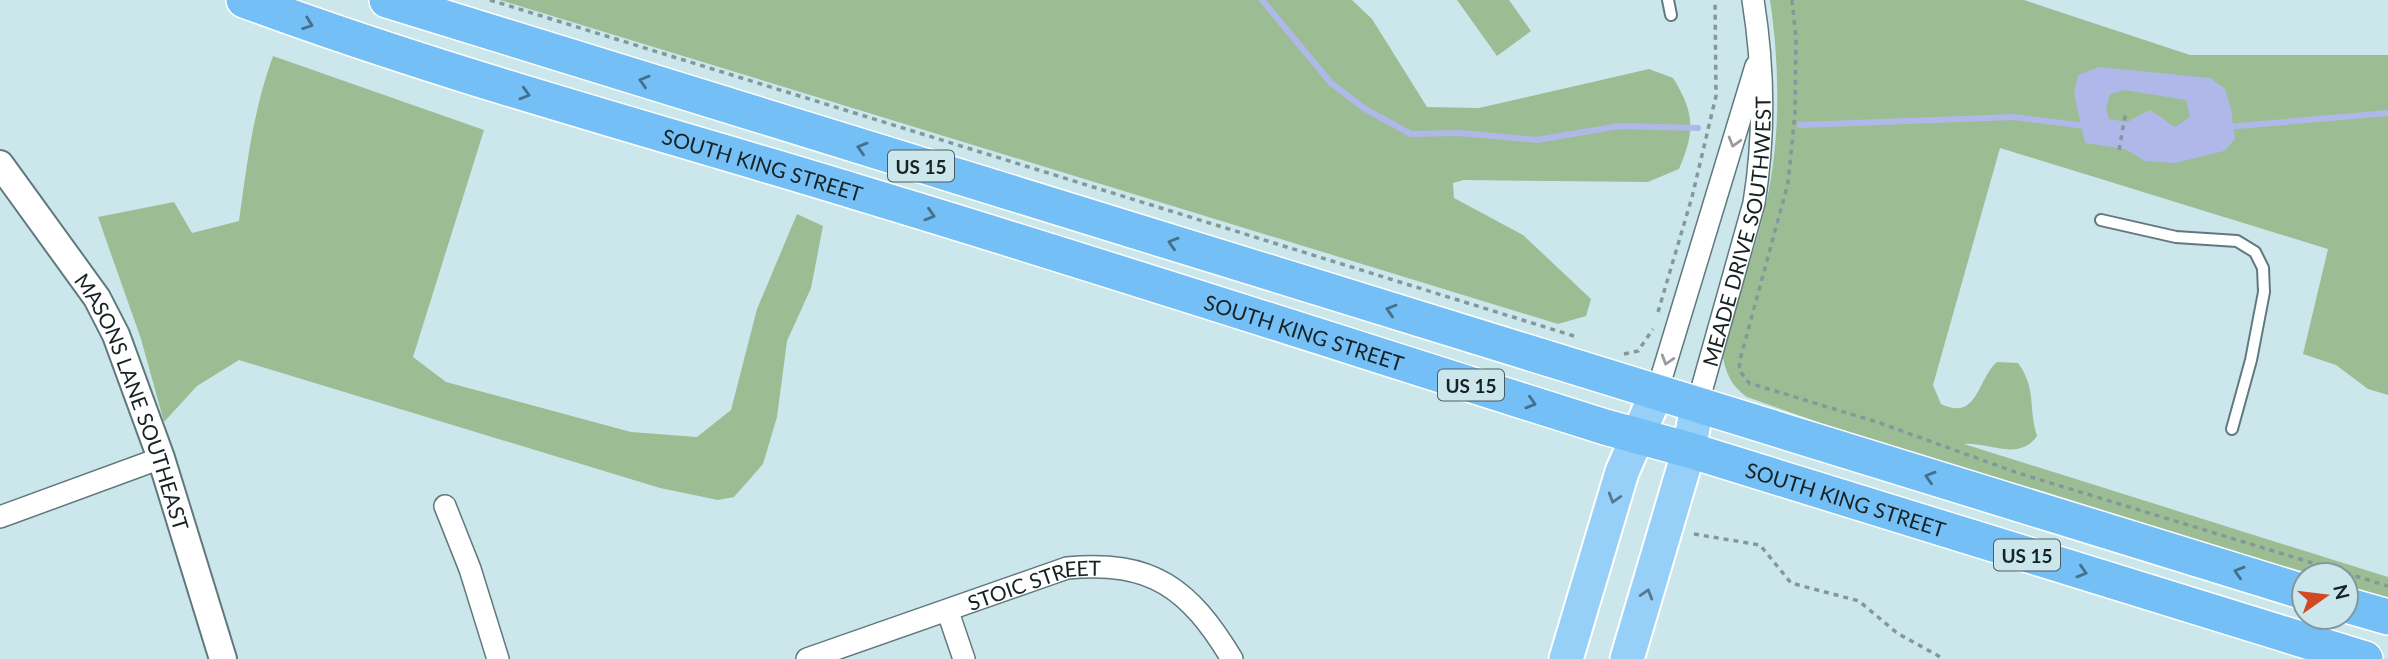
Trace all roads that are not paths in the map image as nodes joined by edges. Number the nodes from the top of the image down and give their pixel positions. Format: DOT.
graph roads {
  1 [pos="244,0"];
  2 [pos="387,0"];
  3 [pos="1668,0"];
  4 [pos="1753,0"];
  5 [pos="1671,15"];
  6 [pos="1760,54"];
  7 [pos="0,164"];
  8 [pos="2101,220"];
  9 [pos="1657,392"];
  10 [pos="1697,406"];
  11 [pos="2232,429"];
  12 [pos="1640,435"];
  13 [pos="1689,450"];
  14 [pos="161,458"];
  15 [pos="444,506"];
  16 [pos="0,517"];
  17 [pos="2290,588"];
  18 [pos="2360,609"];
  19 [pos="948,612"];
  20 [pos="2388,617"];
  21 [pos="223,659"];
  22 [pos="498,659"];
  23 [pos="807,659"];
  24 [pos="964,659"];
  25 [pos="1232,659"];
  26 [pos="1566,659"];
  27 [pos="1627,659"];
  28 [pos="2365,659"];
  1 -- 12 [label="highway, SOUTH KING STREET / US 15, one-way"];
  9 -- 2 [label="highway, SOUTH KING STREET / US 15, one-way"];
  3 -- 5 [label="lane"];
  4 -- 6 [label="street, MEADE DRIVE SOUTHWEST"];
  6 -- 9 [label="street, MEADE DRIVE SOUTHWEST, one-way"];
  6 -- 10 [label="street, MEADE DRIVE SOUTHWEST"];
  7 -- 14 [label="street, MASONS LANE SOUTHEAST"];
  8 -- 11 [label="lane"];
  9 -- 10 [label="highway, SOUTH KING STREET / US 15"];
  9 -- 12 [label="main road"];
  10 -- 13 [label="main road"];
  17 -- 10 [label="highway, SOUTH KING STREET / US 15, one-way"];
  12 -- 13 [label="highway, SOUTH KING STREET / US 15"];
  12 -- 26 [label="main road, one-way"];
  27 -- 13 [label="main road, one-way"];
  13 -- 28 [label="highway, SOUTH KING STREET / US 15, one-way"];
  14 -- 16 [label="street"];
  14 -- 21 [label="street, MASONS LANE SOUTHEAST"];
  15 -- 22 [label="street"];
  18 -- 20 [label="highway"];
  19 -- 23 [label="street, STOIC STREET"];
  19 -- 24 [label="street"];
  19 -- 25 [label="street, STOIC STREET"];
}
